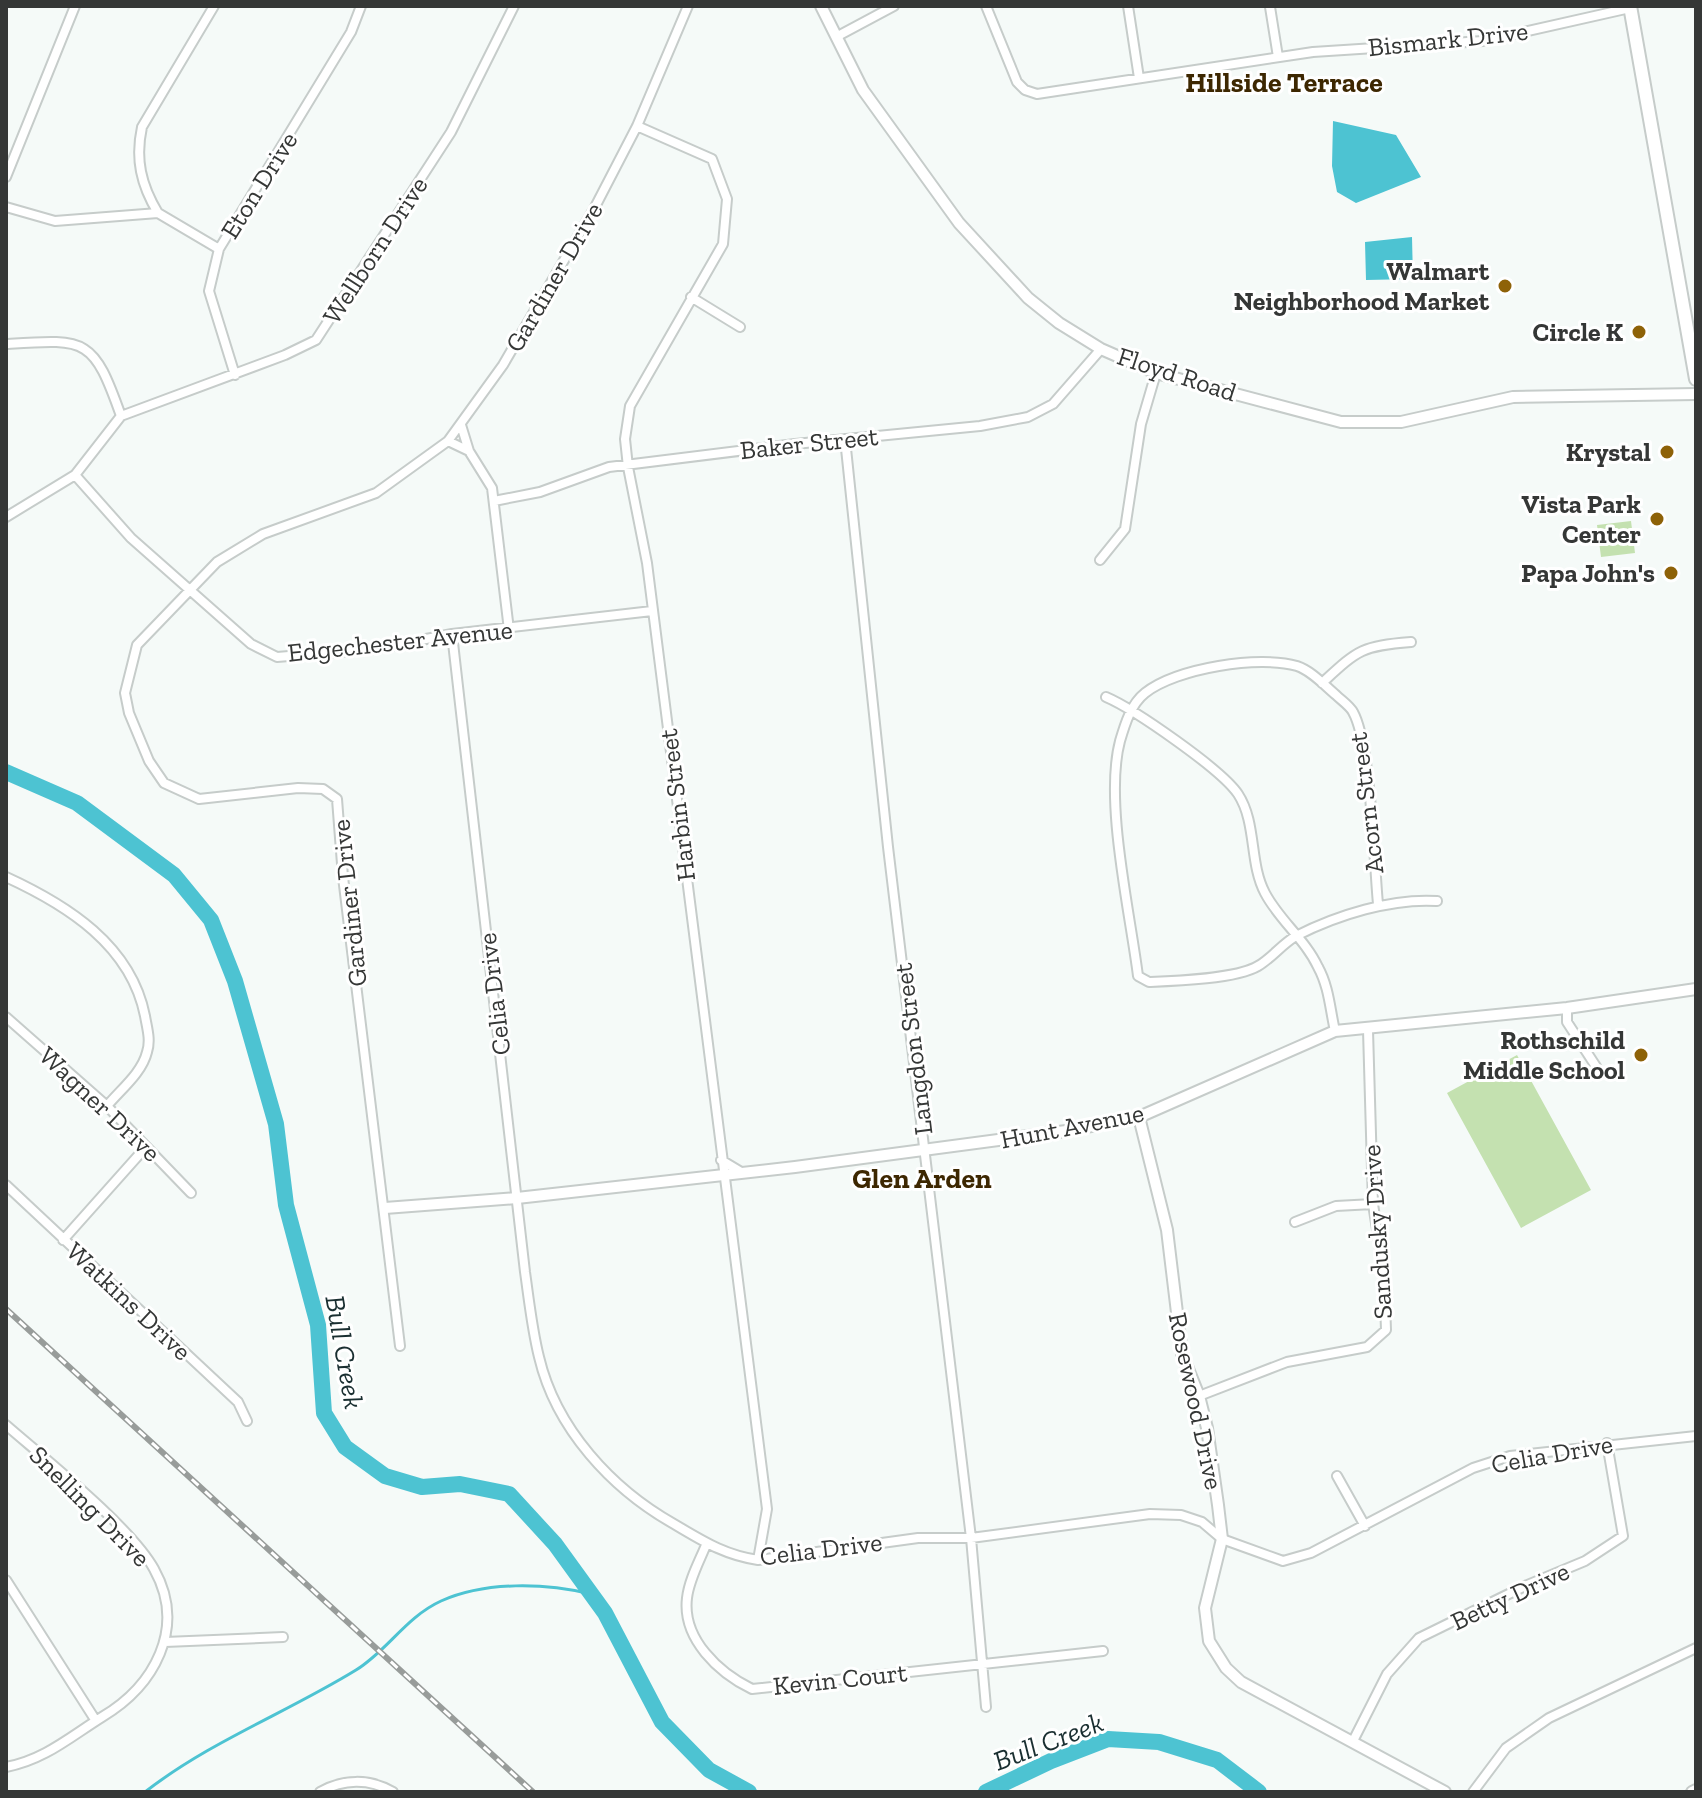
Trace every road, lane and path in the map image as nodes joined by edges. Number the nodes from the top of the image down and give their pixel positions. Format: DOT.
graph roads {
  1 [pos="75,6"];
  2 [pos="214,6"];
  3 [pos="361,6"];
  4 [pos="514,6"];
  5 [pos="688,6"];
  6 [pos="821,6"];
  7 [pos="894,6"];
  8 [pos="986,6"];
  9 [pos="1128,6"];
  10 [pos="1270,7"];
  11 [pos="1630,7"];
  12 [pos="836,37"];
  13 [pos="1278,57"];
  14 [pos="1139,78"];
  15 [pos="637,126"];
  16 [pos="6,177"];
  17 [pos="6,207"];
  18 [pos="158,213"];
  19 [pos="219,249"];
  20 [pos="691,297"];
  21 [pos="740,327"];
  22 [pos="6,344"];
  23 [pos="1101,349"];
  24 [pos="1156,373"];
  25 [pos="235,375"];
  26 [pos="1696,379"];
  27 [pos="1696,394"];
  28 [pos="121,416"];
  29 [pos="461,425"];
  30 [pos="845,439"];
  31 [pos="448,441"];
  32 [pos="469,451"];
  33 [pos="628,467"];
  34 [pos="75,475"];
  35 [pos="494,501"];
  36 [pos="6,517"];
  37 [pos="1100,560"];
  38 [pos="192,589"];
  39 [pos="652,611"];
  40 [pos="509,630"];
  41 [pos="452,634"];
  42 [pos="1411,642"];
  43 [pos="1322,683"];
  44 [pos="1106,697"];
  45 [pos="1132,708"];
  46 [pos="6,877"];
  47 [pos="1437,901"];
  48 [pos="1378,904"];
  49 [pos="1297,936"];
  50 [pos="1696,989"];
  51 [pos="1567,1008"];
  52 [pos="6,1017"];
  53 [pos="1368,1030"];
  54 [pos="1335,1031"];
  55 [pos="1597,1068"];
  56 [pos="107,1106"];
  57 [pos="1139,1117"];
  58 [pos="145,1148"];
  59 [pos="925,1150"];
  60 [pos="721,1160"];
  61 [pos="741,1172"];
  62 [pos="723,1174"];
  63 [pos="6,1185"];
  64 [pos="191,1193"];
  65 [pos="517,1198"];
  66 [pos="1373,1204"];
  67 [pos="385,1208"];
  68 [pos="1295,1222"];
  69 [pos="63,1240"];
  70 [pos="400,1346"];
  71 [pos="1199,1396"];
  72 [pos="247,1421"];
  73 [pos="6,1425"];
  74 [pos="1696,1436"];
  75 [pos="1607,1443"];
  76 [pos="1337,1476"];
  77 [pos="1365,1526"];
  78 [pos="971,1538"];
  79 [pos="1222,1539"];
  80 [pos="706,1545"];
  81 [pos="758,1560"];
  82 [pos="6,1580"];
  83 [pos="283,1637"];
  84 [pos="165,1642"];
  85 [pos="1696,1648"];
  86 [pos="1103,1651"];
  87 [pos="983,1666"];
  88 [pos="986,1707"];
  89 [pos="96,1721"];
  90 [pos="1353,1741"];
  91 [pos="6,1767"];
  92 [pos="320,1792"];
  93 [pos="393,1792"];
  94 [pos="1445,1792"];
  95 [pos="1473,1792"];
  1 -- 16 [label="street"];
  2 -- 18 [label="street"];
  3 -- 19 [label="street, Eton Drive"];
  4 -- 25 [label="street, Wellborn Drive"];
  5 -- 15 [label="street, Gardiner Drive"];
  6 -- 12 [label="street, Floyd Road"];
  7 -- 12 [label="street"];
  8 -- 14 [label="street, Bismark Drive"];
  9 -- 14 [label="street"];
  10 -- 13 [label="street"];
  11 -- 13 [label="street, Bismark Drive"];
  11 -- 26 [label="main road"];
  12 -- 23 [label="street, Floyd Road"];
  13 -- 14 [label="street, Bismark Drive"];
  15 -- 20 [label="street, Harbin Street"];
  15 -- 29 [label="street, Gardiner Drive"];
  17 -- 18 [label="street"];
  18 -- 19 [label="street"];
  19 -- 25 [label="street, Eton Drive"];
  20 -- 21 [label="street"];
  20 -- 33 [label="street, Harbin Street"];
  22 -- 28 [label="street"];
  23 -- 24 [label="street, Floyd Road"];
  23 -- 30 [label="street, Baker Street"];
  24 -- 27 [label="street, Floyd Road"];
  24 -- 37 [label="street"];
  25 -- 28 [label="street, Wellborn Drive"];
  28 -- 34 [label="street"];
  29 -- 31 [label="street, Gardiner Drive"];
  29 -- 32 [label="street"];
  30 -- 33 [label="street, Baker Street"];
  30 -- 59 [label="street, Langdon Street"];
  31 -- 32 [label="street"];
  31 -- 38 [label="street, Gardiner Drive"];
  32 -- 35 [label="street"];
  33 -- 35 [label="street, Baker Street"];
  33 -- 39 [label="street, Harbin Street"];
  34 -- 36 [label="street"];
  34 -- 38 [label="street, Edgechester Avenue"];
  35 -- 40 [label="street"];
  38 -- 41 [label="street, Edgechester Avenue"];
  38 -- 67 [label="street, Gardiner Drive"];
  39 -- 40 [label="street, Edgechester Avenue"];
  39 -- 60 [label="street, Harbin Street"];
  40 -- 41 [label="street, Edgechester Avenue"];
  41 -- 65 [label="street, Celia Drive"];
  42 -- 43 [label="street"];
  43 -- 45 [label="street, Acorn Street"];
  43 -- 48 [label="street, Acorn Street"];
  44 -- 45 [label="street"];
  45 -- 49 [label="street"];
  45 -- 49 [label="street"];
  46 -- 56 [label="street"];
  47 -- 48 [label="street"];
  48 -- 49 [label="street"];
  49 -- 54 [label="street"];
  50 -- 51 [label="street, Hunt Avenue"];
  51 -- 53 [label="street, Hunt Avenue"];
  51 -- 55 [label="street"];
  52 -- 56 [label="street, Wagner Drive"];
  53 -- 54 [label="street, Hunt Avenue"];
  53 -- 66 [label="street, Sandusky Drive"];
  54 -- 57 [label="street, Hunt Avenue"];
  56 -- 58 [label="street, Wagner Drive"];
  57 -- 59 [label="street, Hunt Avenue"];
  57 -- 71 [label="street, Rosewood Drive"];
  58 -- 64 [label="street, Wagner Drive"];
  58 -- 69 [label="street"];
  59 -- 61 [label="street, Hunt Avenue"];
  59 -- 78 [label="street, Langdon Street"];
  60 -- 61 [label="street"];
  60 -- 62 [label="street, Harbin Street"];
  61 -- 62 [label="street, Hunt Avenue"];
  62 -- 65 [label="street, Hunt Avenue"];
  62 -- 81 [label="street, Harbin Street"];
  63 -- 69 [label="street, Watkins Drive"];
  65 -- 67 [label="street, Hunt Avenue"];
  65 -- 80 [label="street, Celia Drive"];
  66 -- 68 [label="street"];
  66 -- 71 [label="street, Sandusky Drive"];
  67 -- 70 [label="street, Gardiner Drive"];
  69 -- 72 [label="street, Watkins Drive"];
  71 -- 79 [label="street, Rosewood Drive"];
  73 -- 84 [label="street, Snelling Drive"];
  74 -- 75 [label="street, Celia Drive"];
  75 -- 77 [label="street, Celia Drive"];
  75 -- 90 [label="street, Betty Drive"];
  76 -- 77 [label="street"];
  77 -- 79 [label="street, Celia Drive"];
  78 -- 79 [label="street, Celia Drive"];
  78 -- 81 [label="street, Celia Drive"];
  78 -- 87 [label="street, Langdon Street"];
  79 -- 90 [label="street, Rosewood Drive"];
  80 -- 81 [label="street, Celia Drive"];
  80 -- 87 [label="street, Kevin Court"];
  82 -- 89 [label="street"];
  83 -- 84 [label="street"];
  84 -- 89 [label="street"];
  85 -- 95 [label="street"];
  86 -- 87 [label="street, Kevin Court"];
  87 -- 88 [label="street, Langdon Street"];
  89 -- 91 [label="street"];
  90 -- 94 [label="street, Rosewood Drive"];
  92 -- 93 [label="street"];
}
